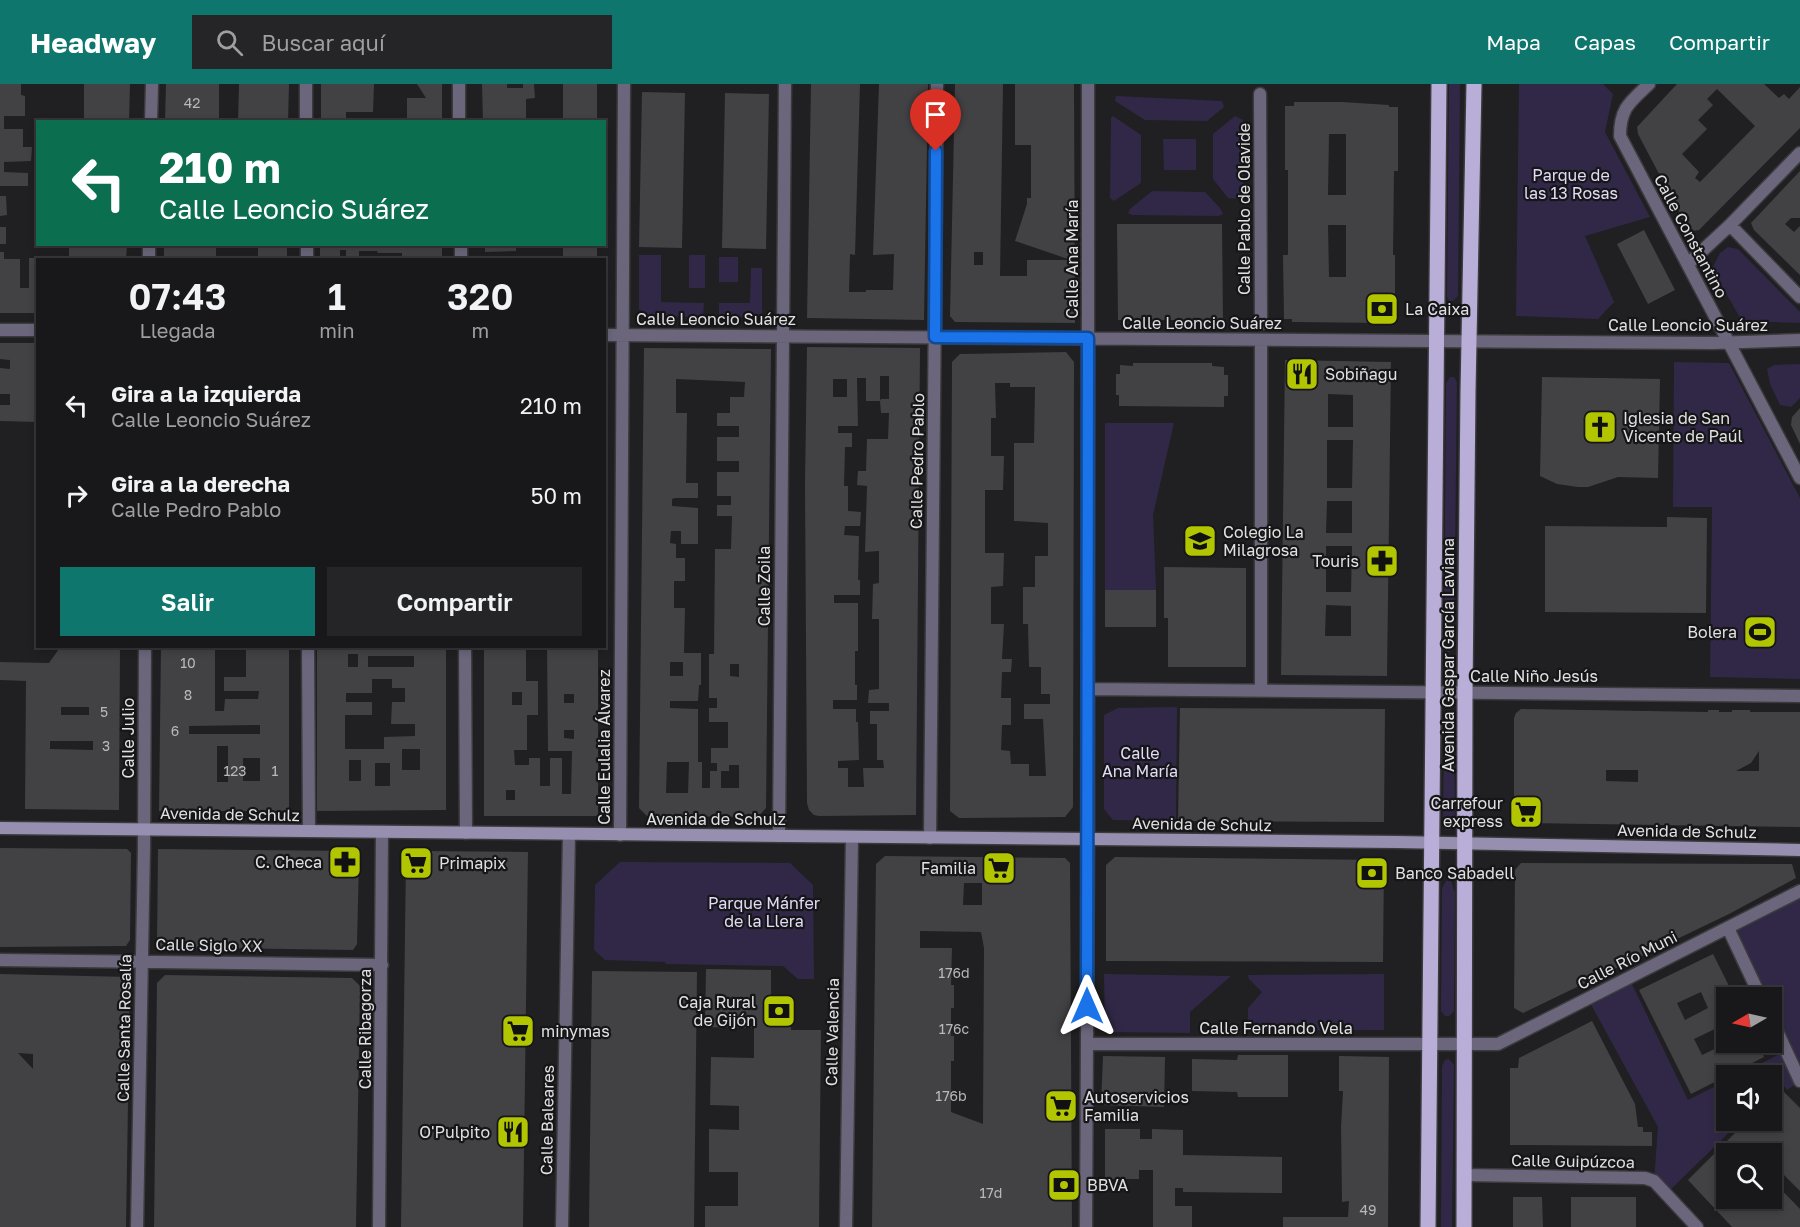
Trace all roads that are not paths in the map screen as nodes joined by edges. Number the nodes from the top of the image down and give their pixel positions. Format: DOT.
graph roads {
  1 [pos="152,84"];
  2 [pos="306,84"];
  3 [pos="459,84"];
  4 [pos="624,84"];
  5 [pos="785,84"];
  6 [pos="937,84"];
  7 [pos="1088,84"];
  8 [pos="1439,84"];
  9 [pos="1474,84"];
  10 [pos="1649,84"];
  11 [pos="1260,94"];
  12 [pos="151,120"];
  13 [pos="306,120"];
  14 [pos="459,120"];
  15 [pos="1800,153"];
  16 [pos="1730,225"];
  17 [pos="1688,264"];
  18 [pos="1800,297"];
  19 [pos="1261,324"];
  20 [pos="0,330"];
  21 [pos="36,330"];
  22 [pos="606,335"];
  23 [pos="622,335"];
  24 [pos="783,336"];
  25 [pos="935,337"];
  26 [pos="1088,338"];
  27 [pos="1261,340"];
  28 [pos="1800,340"];
  29 [pos="1437,341"];
  30 [pos="1469,341"];
  31 [pos="1729,343"];
  32 [pos="1800,478"];
  33 [pos="145,648"];
  34 [pos="308,648"];
  35 [pos="465,648"];
  36 [pos="1088,689"];
  37 [pos="1261,690"];
  38 [pos="1434,692"];
  39 [pos="1465,693"];
  40 [pos="1800,696"];
  41 [pos="0,828"];
  42 [pos="144,829"];
  43 [pos="309,831"];
  44 [pos="382,832"];
  45 [pos="466,833"];
  46 [pos="569,834"];
  47 [pos="620,835"];
  48 [pos="779,836"];
  49 [pos="852,837"];
  50 [pos="930,838"];
  51 [pos="1088,839"];
  52 [pos="1432,843"];
  53 [pos="1465,844"];
  54 [pos="1800,850"];
  55 [pos="1800,891"];
  56 [pos="1728,928"];
  57 [pos="0,960"];
  58 [pos="142,960"];
  59 [pos="382,965"];
  60 [pos="1756,987"];
  61 [pos="1782,1042"];
  62 [pos="1086,1044"];
  63 [pos="1465,1044"];
  64 [pos="1430,1045"];
  65 [pos="1800,1081"];
  66 [pos="1464,1175"];
  67 [pos="137,1227"];
  68 [pos="379,1227"];
  69 [pos="562,1227"];
  70 [pos="846,1227"];
  71 [pos="1086,1227"];
  72 [pos="1428,1227"];
  73 [pos="1464,1227"];
  74 [pos="1696,1227"];
  1 -- 12 [label="street"];
  2 -- 13 [label="street"];
  3 -- 14 [label="street"];
  4 -- 23 [label="street, Calle Eulalia Álvarez"];
  5 -- 24 [label="street, Calle Zoila"];
  6 -- 25 [label="street, Calle Pedro Pablo"];
  7 -- 26 [label="street, Calle Ana María"];
  8 -- 29 [label="main road, Avenida Gaspar García Laviana"];
  9 -- 30 [label="main road, Avenida Gaspar García Laviana"];
  10 -- 17 [label="street, Calle Constantino"];
  11 -- 19 [label="street, Calle Pablo de Olavide"];
  15 -- 16 [label="street"];
  16 -- 17 [label="street"];
  16 -- 18 [label="street"];
  17 -- 31 [label="street, Calle Constantino"];
  20 -- 21 [label="street"];
  22 -- 23 [label="street, Calle Leoncio Suárez"];
  23 -- 24 [label="street, Calle Leoncio Suárez"];
  23 -- 47 [label="street, Calle Eulalia Álvarez"];
  24 -- 25 [label="street, Calle Leoncio Suárez"];
  24 -- 48 [label="street, Calle Zoila"];
  25 -- 26 [label="street, Calle Leoncio Suárez"];
  25 -- 50 [label="street, Calle Pedro Pablo"];
  26 -- 27 [label="street, Calle Leoncio Suárez"];
  26 -- 36 [label="street, Calle Ana María"];
  27 -- 29 [label="street, Calle Leoncio Suárez"];
  27 -- 37 [label="street"];
  28 -- 31 [label="street, Calle Leoncio Suárez"];
  29 -- 30 [label="street, Calle Leoncio Suárez"];
  29 -- 38 [label="main road, Avenida Gaspar García Laviana"];
  30 -- 31 [label="street, Calle Leoncio Suárez"];
  30 -- 39 [label="main road, Avenida Gaspar García Laviana"];
  31 -- 32 [label="street, Calle Constantino"];
  33 -- 42 [label="street, Calle Julio"];
  34 -- 43 [label="street"];
  35 -- 45 [label="street"];
  36 -- 37 [label="street, Calle Niño Jesús"];
  36 -- 51 [label="street, Calle Ana María"];
  37 -- 38 [label="street, Calle Niño Jesús"];
  38 -- 39 [label="street, Calle Niño Jesús"];
  38 -- 52 [label="main road, Avenida Gaspar García Laviana"];
  39 -- 40 [label="street, Calle Niño Jesús"];
  39 -- 53 [label="main road, Avenida Gaspar García Laviana"];
  41 -- 42 [label="street, Avenida de Schulz"];
  42 -- 43 [label="street, Avenida de Schulz"];
  42 -- 58 [label="street, Calle Santa Rosalía"];
  43 -- 44 [label="street, Avenida de Schulz"];
  44 -- 45 [label="street, Avenida de Schulz"];
  44 -- 59 [label="street, Calle Ribagorza"];
  45 -- 46 [label="street, Avenida de Schulz"];
  46 -- 47 [label="street, Avenida de Schulz"];
  46 -- 69 [label="street, Calle Baleares"];
  47 -- 48 [label="street, Avenida de Schulz"];
  48 -- 49 [label="street, Avenida de Schulz"];
  49 -- 50 [label="street, Avenida de Schulz"];
  49 -- 70 [label="street, Calle Valencia"];
  50 -- 51 [label="street, Avenida de Schulz"];
  51 -- 52 [label="street, Avenida de Schulz"];
  51 -- 62 [label="street, Calle Ana María"];
  52 -- 53 [label="street, Avenida de Schulz"];
  52 -- 64 [label="main road, Avenida Gaspar García Laviana"];
  53 -- 54 [label="street, Avenida de Schulz"];
  53 -- 63 [label="main road, Avenida Gaspar García Laviana"];
  55 -- 56 [label="street, Calle Río Muni"];
  56 -- 60 [label="street"];
  56 -- 63 [label="street, Calle Río Muni"];
  57 -- 58 [label="street, Calle Siglo XX"];
  58 -- 59 [label="street, Calle Siglo XX"];
  58 -- 67 [label="street, Calle Santa Rosalía"];
  59 -- 68 [label="street, Calle Ribagorza"];
  61 -- 65 [label="street"];
  62 -- 64 [label="street, Calle Fernando Vela"];
  62 -- 71 [label="street, Calle Ana María"];
  63 -- 64 [label="street, Calle Fernando Vela"];
  63 -- 66 [label="main road, Avenida Gaspar García Laviana"];
  64 -- 72 [label="main road, Avenida Gaspar García Laviana"];
  66 -- 73 [label="main road, Avenida Gaspar García Laviana"];
  66 -- 74 [label="street, Calle Guipúzcoa"];
}
